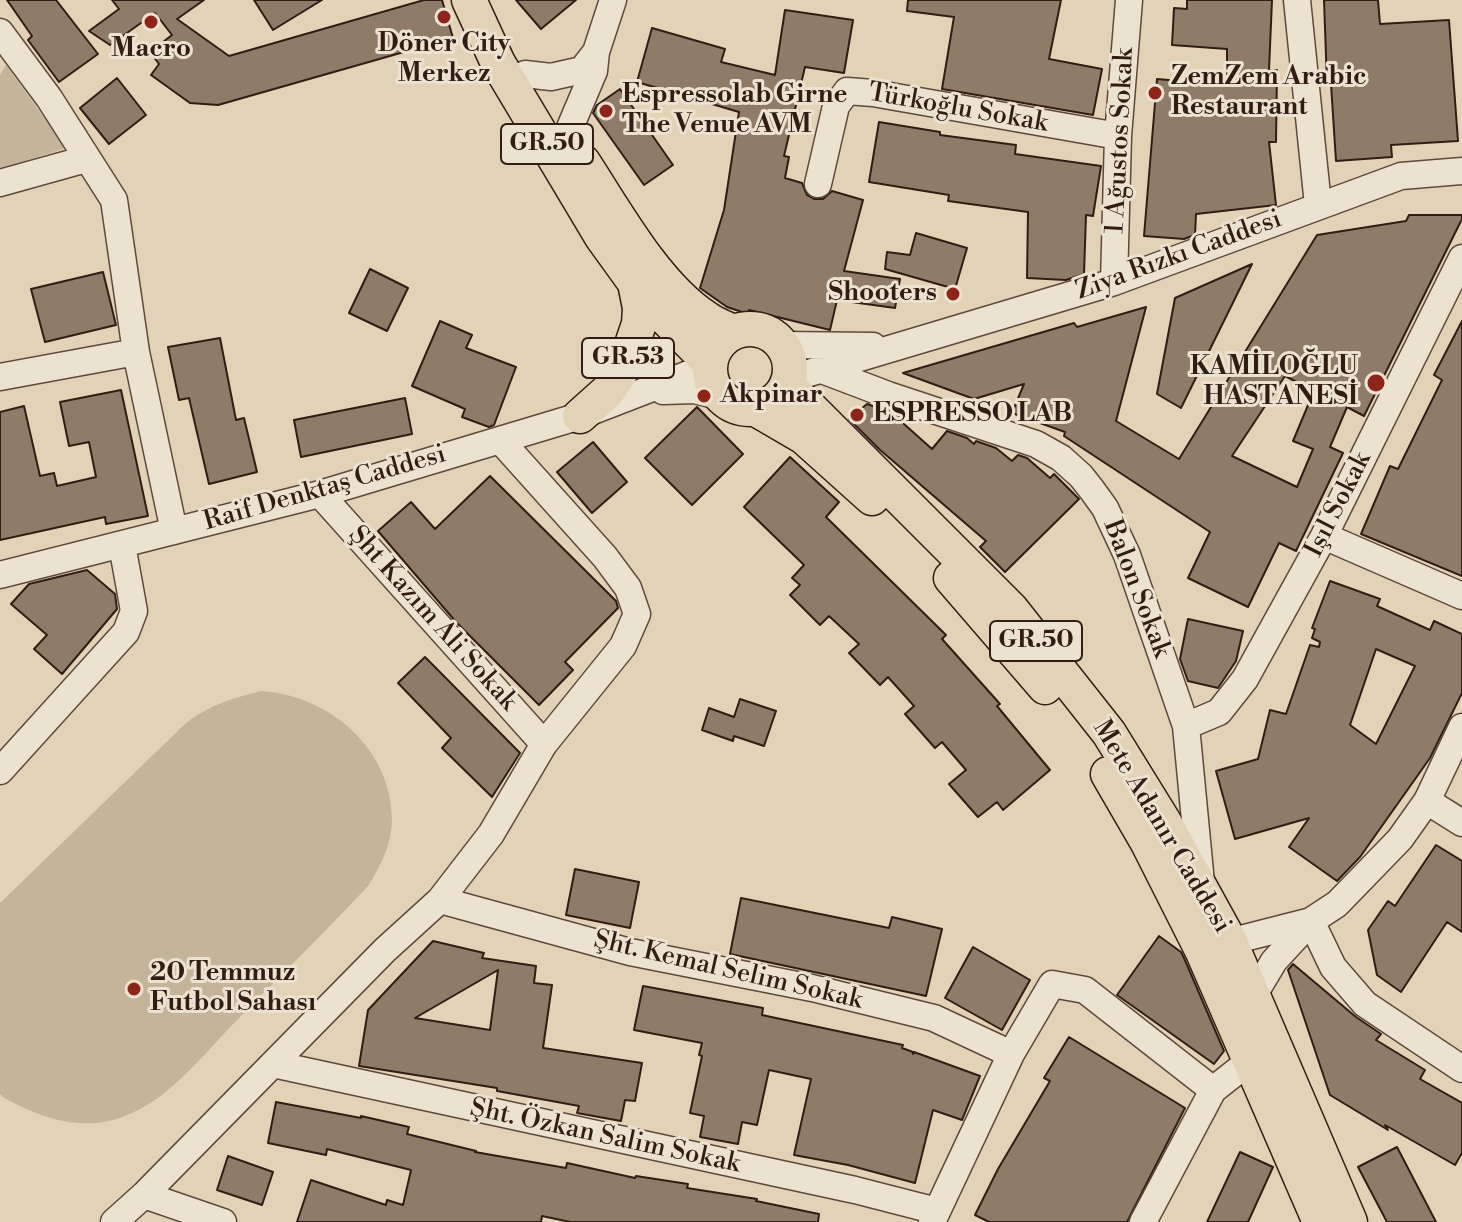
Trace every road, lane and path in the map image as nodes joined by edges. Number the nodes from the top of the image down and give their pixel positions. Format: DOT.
graph roads {
  1 [pos="470,0"];
  2 [pos="613,0"];
  3 [pos="1129,0"];
  4 [pos="1297,0"];
  5 [pos="1,36"];
  6 [pos="596,52"];
  7 [pos="525,74"];
  8 [pos="1118,136"];
  9 [pos="566,137"];
  10 [pos="86,159"];
  11 [pos="1462,171"];
  12 [pos="0,183"];
  13 [pos="818,184"];
  14 [pos="1318,205"];
  15 [pos="1462,258"];
  16 [pos="1114,282"];
  17 [pos="635,283"];
  18 [pos="734,332"];
  19 [pos="783,345"];
  20 [pos="897,346"];
  21 [pos="136,352"];
  22 [pos="822,370"];
  23 [pos="713,375"];
  24 [pos="0,377"];
  25 [pos="788,382"];
  26 [pos="756,409"];
  27 [pos="580,416"];
  28 [pos="500,440"];
  29 [pos="320,494"];
  30 [pos="174,531"];
  31 [pos="1324,536"];
  32 [pos="122,545"];
  33 [pos="0,575"];
  34 [pos="1462,596"];
  35 [pos="1186,726"];
  36 [pos="1462,727"];
  37 [pos="544,744"];
  38 [pos="0,771"];
  39 [pos="1427,801"];
  40 [pos="1462,823"];
  41 [pos="1202,891"];
  42 [pos="440,900"];
  43 [pos="1311,921"];
  44 [pos="1215,945"];
  45 [pos="1253,996"];
  46 [pos="1011,1054"];
  47 [pos="1251,1060"];
  48 [pos="273,1064"];
  49 [pos="1462,1069"];
  50 [pos="1213,1090"];
  51 [pos="144,1195"];
  52 [pos="935,1217"];
  53 [pos="114,1222"];
  54 [pos="223,1222"];
  55 [pos="1143,1222"];
  56 [pos="1320,1222"];
  57 [pos="1350,1222"];
  1 -- 7 [label="main road, GR.50"];
  1 -- 17 [label="main road, GR.50"];
  2 -- 6 [label="street"];
  3 -- 8 [label="street, 1 Ağustos Sokak"];
  4 -- 14 [label="street"];
  5 -- 10 [label="street"];
  6 -- 7 [label="street"];
  6 -- 9 [label="street"];
  7 -- 9 [label="main road, GR.50"];
  8 -- 13 [label="street, Türkoğlu Sokak"];
  8 -- 16 [label="street, 1 Ağustos Sokak"];
  9 -- 18 [label="main road, GR.50"];
  10 -- 12 [label="street"];
  10 -- 21 [label="street"];
  11 -- 14 [label="street, Ziya Rızkı Caddesi"];
  14 -- 16 [label="street, Ziya Rızkı Caddesi"];
  15 -- 31 [label="street, Işıl Sokak"];
  16 -- 20 [label="street, Ziya Rızkı Caddesi"];
  17 -- 23 [label="main road, GR.50"];
  17 -- 27 [label="main road, GR.53"];
  18 -- 19 [label="main road, GR.50"];
  18 -- 23 [label="main road"];
  19 -- 20 [label="street, Ziya Rızkı Caddesi"];
  19 -- 25 [label="main road"];
  20 -- 22 [label="street, Ziya Rızkı Caddesi"];
  21 -- 24 [label="street"];
  21 -- 30 [label="street"];
  22 -- 25 [label="street, Ziya Rızkı Caddesi"];
  22 -- 35 [label="street, Balon Sokak"];
  23 -- 26 [label="main road, GR.50"];
  23 -- 27 [label="street, Raif Denktaş Caddesi / GR.53"];
  25 -- 26 [label="main road"];
  25 -- 41 [label="main road, Mete Adanır Caddesi / GR.50"];
  26 -- 44 [label="main road, Mete Adanır Caddesi / GR.50"];
  27 -- 28 [label="street, Raif Denktaş Caddesi / GR.53"];
  28 -- 29 [label="street, Raif Denktaş Caddesi / GR.53"];
  28 -- 37 [label="street"];
  29 -- 30 [label="street, Raif Denktaş Caddesi / GR.53"];
  29 -- 37 [label="street, Şht Kazım Ali Sokak"];
  30 -- 32 [label="street, Raif Denktaş Caddesi / GR.53"];
  31 -- 34 [label="street"];
  31 -- 35 [label="street, Işıl Sokak"];
  32 -- 33 [label="street, Raif Denktaş Caddesi / GR.53"];
  32 -- 38 [label="street"];
  35 -- 41 [label="street, Balon Sokak"];
  36 -- 39 [label="street"];
  37 -- 42 [label="street"];
  39 -- 40 [label="street"];
  39 -- 43 [label="street"];
  41 -- 44 [label="main road, Mete Adanır Caddesi / GR.50"];
  42 -- 46 [label="street, Şht. Kemal Selim Sokak"];
  42 -- 48 [label="street"];
  43 -- 44 [label="street"];
  43 -- 45 [label="street"];
  43 -- 49 [label="street"];
  44 -- 45 [label="main road, Mete Adanır Caddesi / GR.50"];
  44 -- 47 [label="main road, Mete Adanır Caddesi / GR.50"];
  45 -- 57 [label="main road, Mete Adanır Caddesi / GR.50"];
  46 -- 50 [label="street"];
  46 -- 52 [label="street"];
  47 -- 50 [label="street"];
  47 -- 56 [label="main road, Mete Adanır Caddesi / GR.50"];
  48 -- 51 [label="street"];
  48 -- 52 [label="street, Şht. Özkan Salim Sokak"];
  50 -- 55 [label="street"];
  51 -- 53 [label="street"];
  51 -- 54 [label="street"];
}
